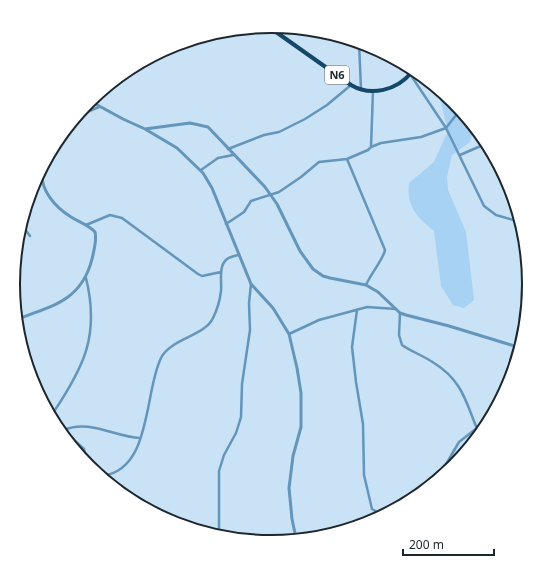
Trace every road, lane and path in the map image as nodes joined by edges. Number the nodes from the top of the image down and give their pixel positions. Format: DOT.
graph roads {
  1 [pos="279,33"];
  2 [pos="359,49"];
  3 [pos="409,74"];
  4 [pos="412,75"];
  5 [pos="351,85"];
  6 [pos="361,90"];
  7 [pos="373,91"];
  8 [pos="96,105"];
  9 [pos="99,107"];
  10 [pos="90,111"];
  11 [pos="456,114"];
  12 [pos="446,128"];
  13 [pos="145,129"];
  14 [pos="481,145"];
  15 [pos="371,147"];
  16 [pos="228,149"];
  17 [pos="233,155"];
  18 [pos="460,156"];
  19 [pos="347,159"];
  20 [pos="201,170"];
  21 [pos="42,182"];
  22 [pos="271,196"];
  23 [pos="514,220"];
  24 [pos="226,224"];
  25 [pos="85,225"];
  26 [pos="26,231"];
  27 [pos="30,236"];
  28 [pos="238,255"];
  29 [pos="222,272"];
  30 [pos="86,278"];
  31 [pos="251,284"];
  32 [pos="366,285"];
  33 [pos="396,309"];
  34 [pos="357,310"];
  35 [pos="400,313"];
  36 [pos="22,317"];
  37 [pos="289,334"];
  38 [pos="515,345"];
  39 [pos="54,411"];
  40 [pos="477,428"];
  41 [pos="66,429"];
  42 [pos="71,437"];
  43 [pos="140,438"];
  44 [pos="85,453"];
  45 [pos="446,465"];
  46 [pos="107,475"];
  47 [pos="378,512"];
  48 [pos="219,530"];
  49 [pos="295,535"];
  1 -- 5 [label="highway, N6"];
  2 -- 6 [label="street"];
  3 -- 7 [label="highway, N6"];
  4 -- 12 [label="street"];
  5 -- 6 [label="highway, N6"];
  5 -- 16 [label="street"];
  6 -- 7 [label="highway, N6"];
  7 -- 15 [label="street"];
  8 -- 9 [label="street"];
  9 -- 10 [label="street"];
  9 -- 13 [label="street"];
  11 -- 12 [label="street"];
  12 -- 15 [label="street"];
  12 -- 18 [label="street"];
  13 -- 16 [label="street"];
  13 -- 20 [label="street"];
  14 -- 18 [label="street"];
  15 -- 19 [label="street"];
  16 -- 17 [label="street"];
  17 -- 20 [label="street"];
  17 -- 22 [label="street"];
  18 -- 23 [label="street"];
  19 -- 22 [label="street"];
  19 -- 32 [label="street"];
  20 -- 24 [label="street"];
  21 -- 25 [label="street"];
  22 -- 24 [label="street"];
  22 -- 32 [label="street"];
  24 -- 28 [label="street"];
  25 -- 29 [label="street"];
  25 -- 30 [label="street"];
  26 -- 27 [label="street"];
  28 -- 29 [label="street"];
  28 -- 31 [label="street"];
  29 -- 43 [label="street"];
  30 -- 36 [label="street"];
  30 -- 39 [label="street"];
  31 -- 37 [label="street"];
  31 -- 48 [label="street"];
  32 -- 33 [label="street"];
  33 -- 34 [label="street"];
  33 -- 35 [label="street"];
  34 -- 37 [label="street"];
  34 -- 47 [label="street"];
  35 -- 38 [label="street"];
  35 -- 40 [label="street"];
  37 -- 49 [label="street"];
  40 -- 45 [label="street"];
  41 -- 43 [label="street"];
  42 -- 44 [label="street"];
  43 -- 46 [label="street"];
}
